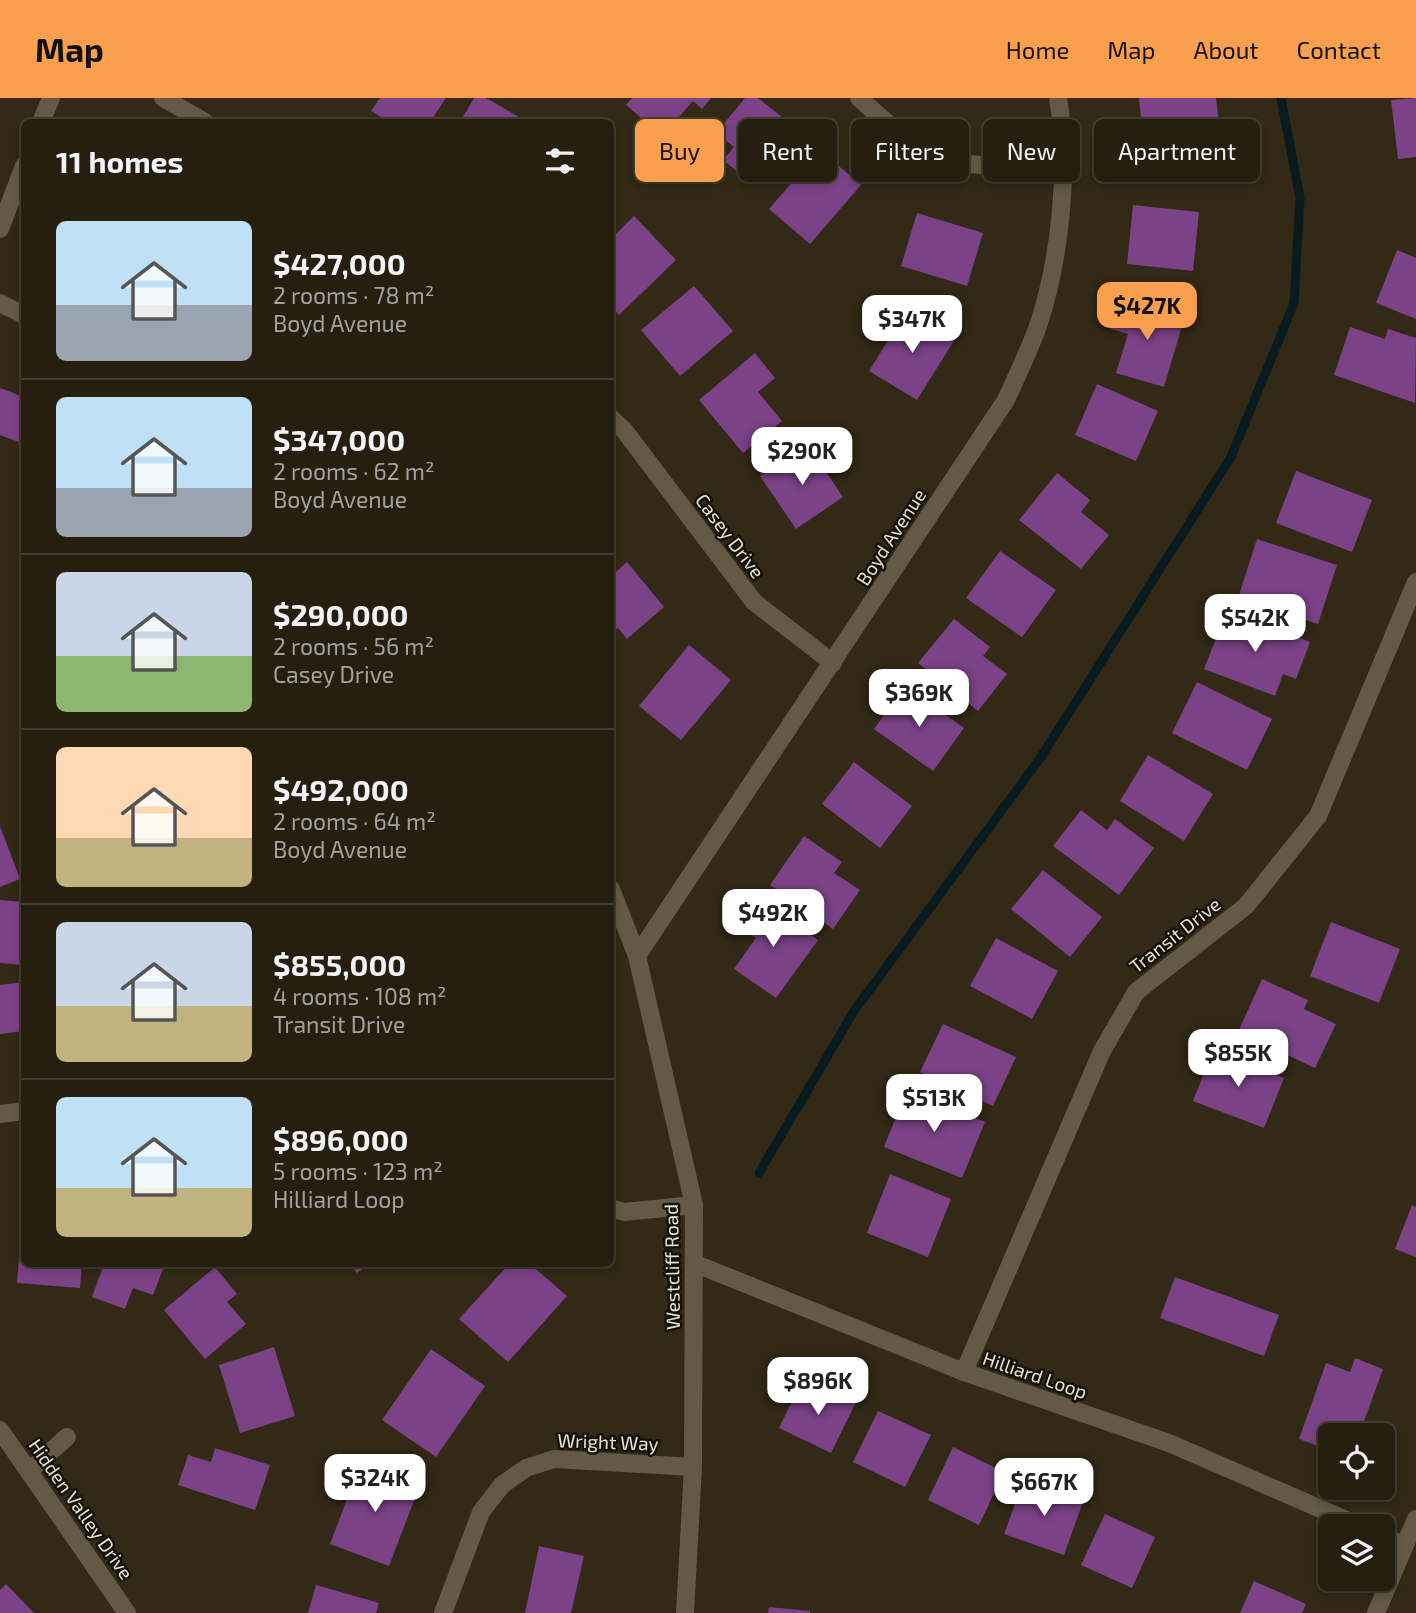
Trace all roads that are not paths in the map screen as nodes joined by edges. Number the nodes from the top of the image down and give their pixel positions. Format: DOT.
graph roads {
  1 [pos="51,98"];
  2 [pos="163,98"];
  3 [pos="859,98"];
  4 [pos="1058,98"];
  5 [pos="42,119"];
  6 [pos="200,119"];
  7 [pos="1060,119"];
  8 [pos="983,164"];
  9 [pos="21,174"];
  10 [pos="1061,182"];
  11 [pos="0,229"];
  12 [pos="0,303"];
  13 [pos="21,314"];
  14 [pos="614,421"];
  15 [pos="1416,582"];
  16 [pos="833,663"];
  17 [pos="614,897"];
  18 [pos="637,956"];
  19 [pos="21,1111"];
  20 [pos="0,1114"];
  21 [pos="694,1206"];
  22 [pos="614,1209"];
  23 [pos="696,1264"];
  24 [pos="964,1372"];
  25 [pos="0,1430"];
  26 [pos="67,1437"];
  27 [pos="693,1466"];
  28 [pos="29,1471"];
  29 [pos="1332,1514"];
  30 [pos="1416,1519"];
  31 [pos="1395,1541"];
  32 [pos="1404,1545"];
  33 [pos="127,1613"];
  34 [pos="443,1613"];
  35 [pos="685,1613"];
  36 [pos="1376,1613"];
  1 -- 5 [label="street"];
  2 -- 6 [label="street"];
  3 -- 8 [label="street"];
  4 -- 7 [label="street, Boyd Avenue"];
  9 -- 11 [label="street"];
  10 -- 16 [label="street, Boyd Avenue"];
  12 -- 13 [label="street"];
  14 -- 16 [label="street, Casey Drive"];
  15 -- 24 [label="street, Transit Drive"];
  16 -- 18 [label="street, Boyd Avenue"];
  17 -- 18 [label="street, Westcliff Road"];
  18 -- 21 [label="street, Westcliff Road"];
  19 -- 20 [label="street"];
  21 -- 22 [label="street"];
  21 -- 23 [label="street, Westcliff Road"];
  23 -- 24 [label="street, Hilliard Loop"];
  23 -- 27 [label="street, Westcliff Road"];
  24 -- 29 [label="street, Hilliard Loop"];
  25 -- 28 [label="street, Hidden Valley Drive"];
  26 -- 28 [label="street"];
  27 -- 34 [label="street, Wright Way"];
  27 -- 35 [label="street, Westcliff Road"];
  28 -- 33 [label="street, Hidden Valley Drive"];
  30 -- 32 [label="street"];
  31 -- 32 [label="street"];
  32 -- 36 [label="street"];
}
